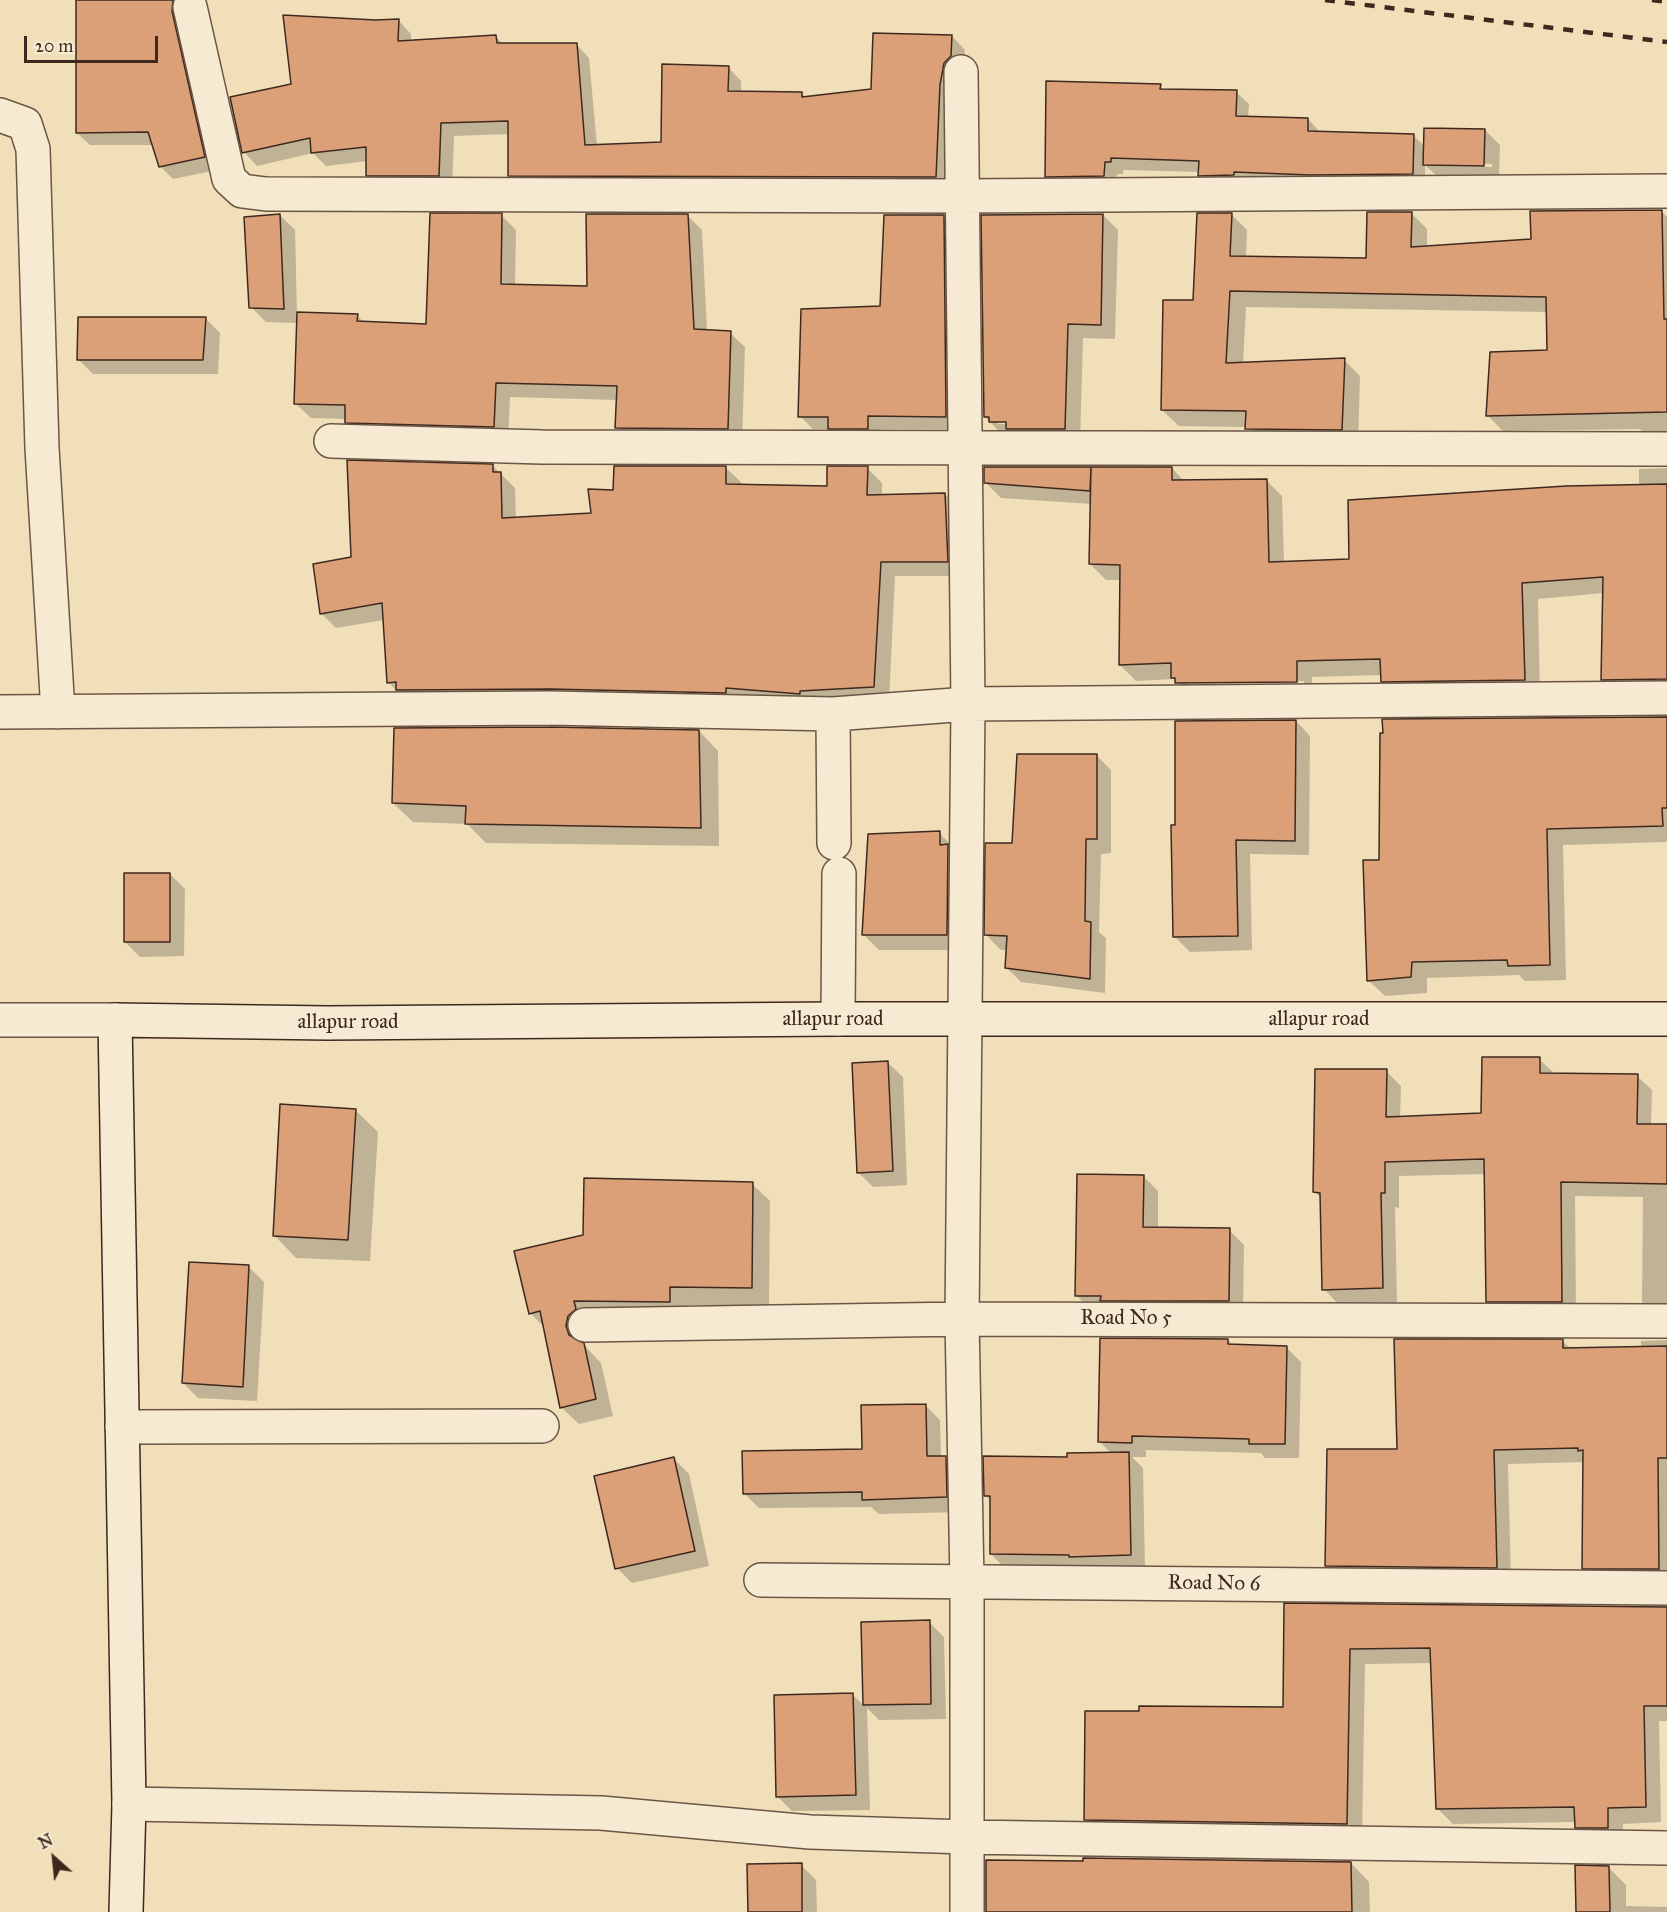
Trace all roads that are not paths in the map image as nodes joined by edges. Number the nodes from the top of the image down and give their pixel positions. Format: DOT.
graph roads {
  1 [pos="190,7"];
  2 [pos="961,72"];
  3 [pos="0,115"];
  4 [pos="1667,191"];
  5 [pos="963,196"];
  6 [pos="330,441"];
  7 [pos="965,449"];
  8 [pos="1667,449"];
  9 [pos="1667,698"];
  10 [pos="968,704"];
  11 [pos="0,712"];
  12 [pos="58,712"];
  13 [pos="832,714"];
  14 [pos="834,843"];
  15 [pos="838,874"];
  16 [pos="838,1019"];
  17 [pos="1667,1019"];
  18 [pos="0,1020"];
  19 [pos="115,1020"];
  20 [pos="966,1021"];
  21 [pos="962,1319"];
  22 [pos="1667,1321"];
  23 [pos="585,1325"];
  24 [pos="542,1426"];
  25 [pos="122,1427"];
  26 [pos="761,1580"];
  27 [pos="967,1582"];
  28 [pos="1667,1588"];
  29 [pos="129,1804"];
  30 [pos="967,1837"];
  31 [pos="1667,1848"];
  32 [pos="126,1912"];
  33 [pos="967,1912"];
  1 -- 5 [label="street"];
  2 -- 5 [label="street"];
  3 -- 12 [label="street"];
  4 -- 5 [label="street"];
  5 -- 7 [label="street"];
  6 -- 7 [label="street"];
  7 -- 8 [label="street"];
  7 -- 10 [label="street"];
  9 -- 10 [label="street"];
  10 -- 13 [label="street"];
  10 -- 20 [label="street"];
  11 -- 12 [label="street"];
  12 -- 13 [label="street"];
  13 -- 14 [label="street"];
  15 -- 16 [label="street"];
  16 -- 19 [label="street, allapur road"];
  16 -- 20 [label="street, allapur road"];
  17 -- 20 [label="street, allapur road"];
  18 -- 19 [label="street, allapur road"];
  19 -- 25 [label="street"];
  20 -- 21 [label="street"];
  21 -- 22 [label="street, Road No 5"];
  21 -- 23 [label="street, Road No 5"];
  21 -- 27 [label="street"];
  24 -- 25 [label="street"];
  25 -- 29 [label="street"];
  26 -- 27 [label="street, Road No 6"];
  27 -- 28 [label="street, Road No 6"];
  27 -- 30 [label="street"];
  29 -- 30 [label="street"];
  29 -- 32 [label="street"];
  30 -- 31 [label="street"];
  30 -- 33 [label="street"];
}
